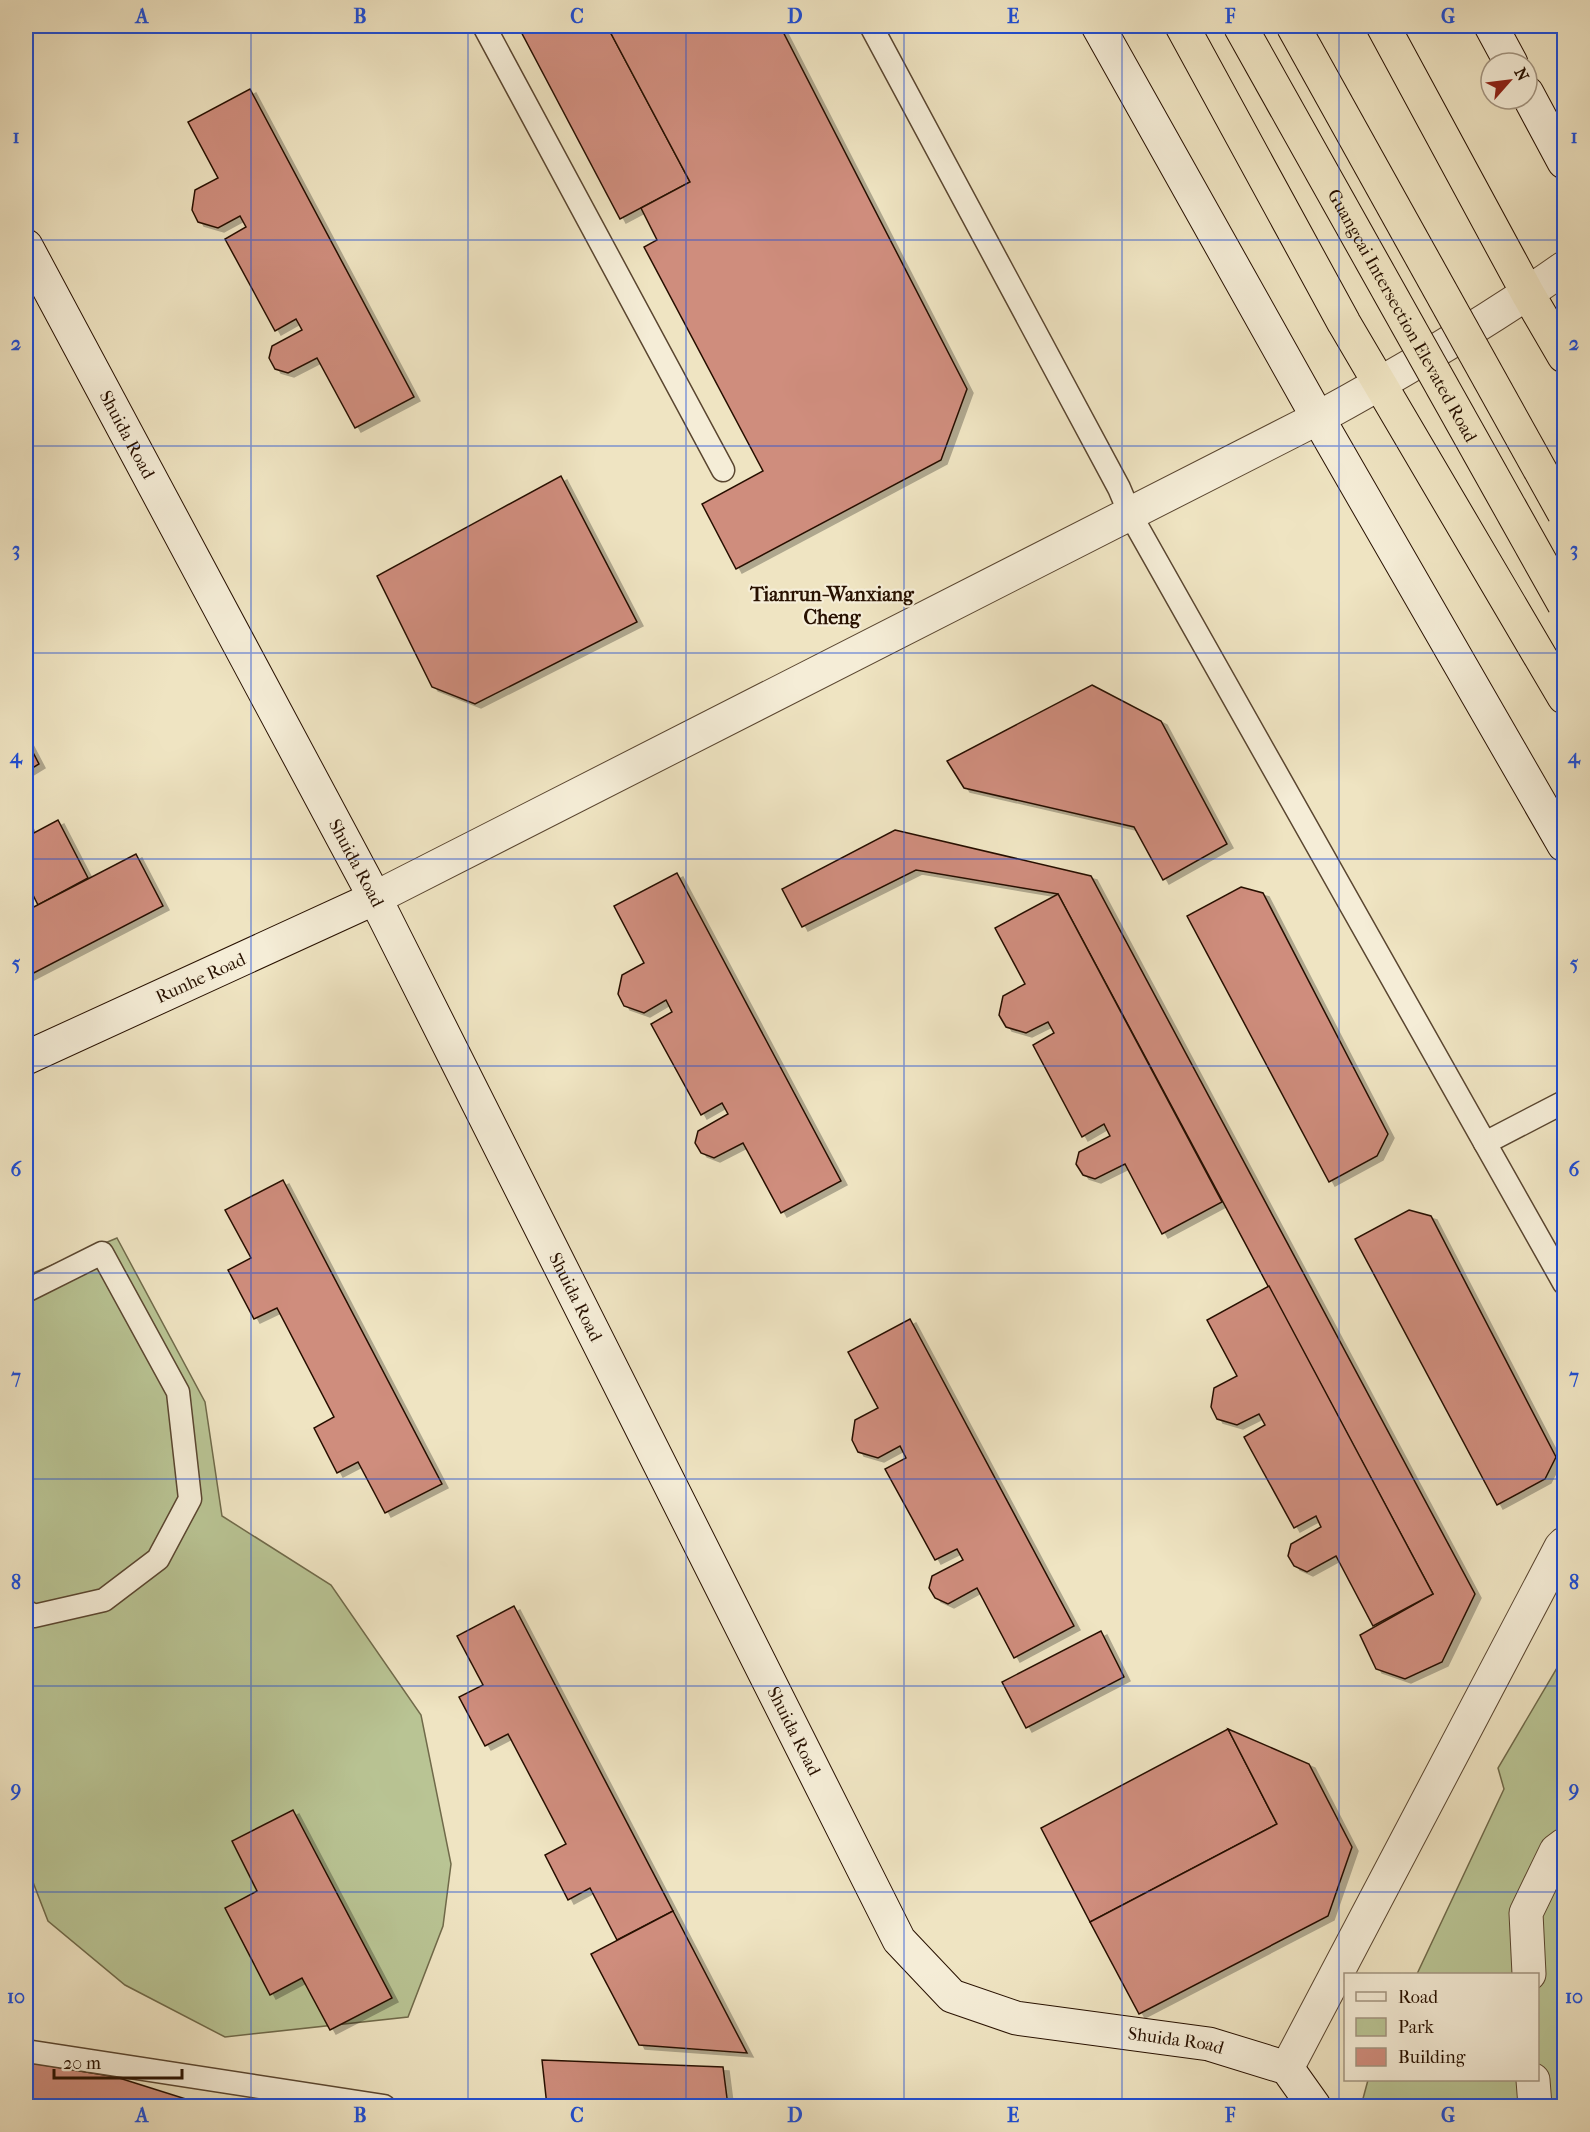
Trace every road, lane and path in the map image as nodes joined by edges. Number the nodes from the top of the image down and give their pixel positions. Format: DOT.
graph roads {
  1 [pos="484,26"];
  2 [pos="871,26"];
  3 [pos="1098,26"];
  4 [pos="1182,26"];
  5 [pos="1240,26"];
  6 [pos="1293,26"];
  7 [pos="1383,26"];
  8 [pos="1491,26"];
  9 [pos="1505,51"];
  10 [pos="1537,111"];
  11 [pos="1564,162"];
  12 [pos="26,246"];
  13 [pos="1564,268"];
  14 [pos="1528,294"];
  15 [pos="1564,356"];
  16 [pos="1380,384"];
  17 [pos="1318,418"];
  18 [pos="723,470"];
  19 [pos="1564,513"];
  20 [pos="1130,514"];
  21 [pos="1564,604"];
  22 [pos="1564,697"];
  23 [pos="1564,845"];
  24 [pos="375,898"];
  25 [pos="26,1058"];
  26 [pos="1564,1102"];
  27 [pos="1485,1143"];
  28 [pos="1564,1283"];
  29 [pos="26,1291"];
  30 [pos="1564,1544"];
  31 [pos="26,1611"];
  32 [pos="1564,1845"];
  33 [pos="1529,1973"];
  34 [pos="26,2051"];
  35 [pos="1287,2068"];
  36 [pos="1533,2081"];
  37 [pos="384,2106"];
  38 [pos="1314,2106"];
  39 [pos="1535,2106"];
  1 -- 18 [label="lane"];
  2 -- 20 [label="lane"];
  3 -- 17 [label="street"];
  4 -- 16 [label="highway"];
  5 -- 21 [label="highway, Guangcai Intersection Elevated Road, bridge"];
  6 -- 19 [label="highway, bridge"];
  7 -- 14 [label="highway"];
  8 -- 9 [label="street"];
  10 -- 11 [label="street"];
  12 -- 24 [label="street, Shuida Road"];
  13 -- 14 [label="street, Runhe Road"];
  14 -- 15 [label="highway"];
  14 -- 16 [label="street, Runhe Road"];
  16 -- 17 [label="street, Runhe Road"];
  16 -- 22 [label="highway"];
  17 -- 20 [label="street, Runhe Road"];
  17 -- 23 [label="street"];
  20 -- 24 [label="street, Runhe Road"];
  20 -- 27 [label="lane"];
  24 -- 25 [label="street, Runhe Road"];
  24 -- 35 [label="street, Shuida Road"];
  26 -- 27 [label="lane"];
  27 -- 28 [label="lane"];
  29 -- 31 [label="lane"];
  30 -- 35 [label="street"];
  32 -- 33 [label="street"];
  34 -- 37 [label="lane"];
  35 -- 38 [label="street"];
  36 -- 39 [label="street"];
}
